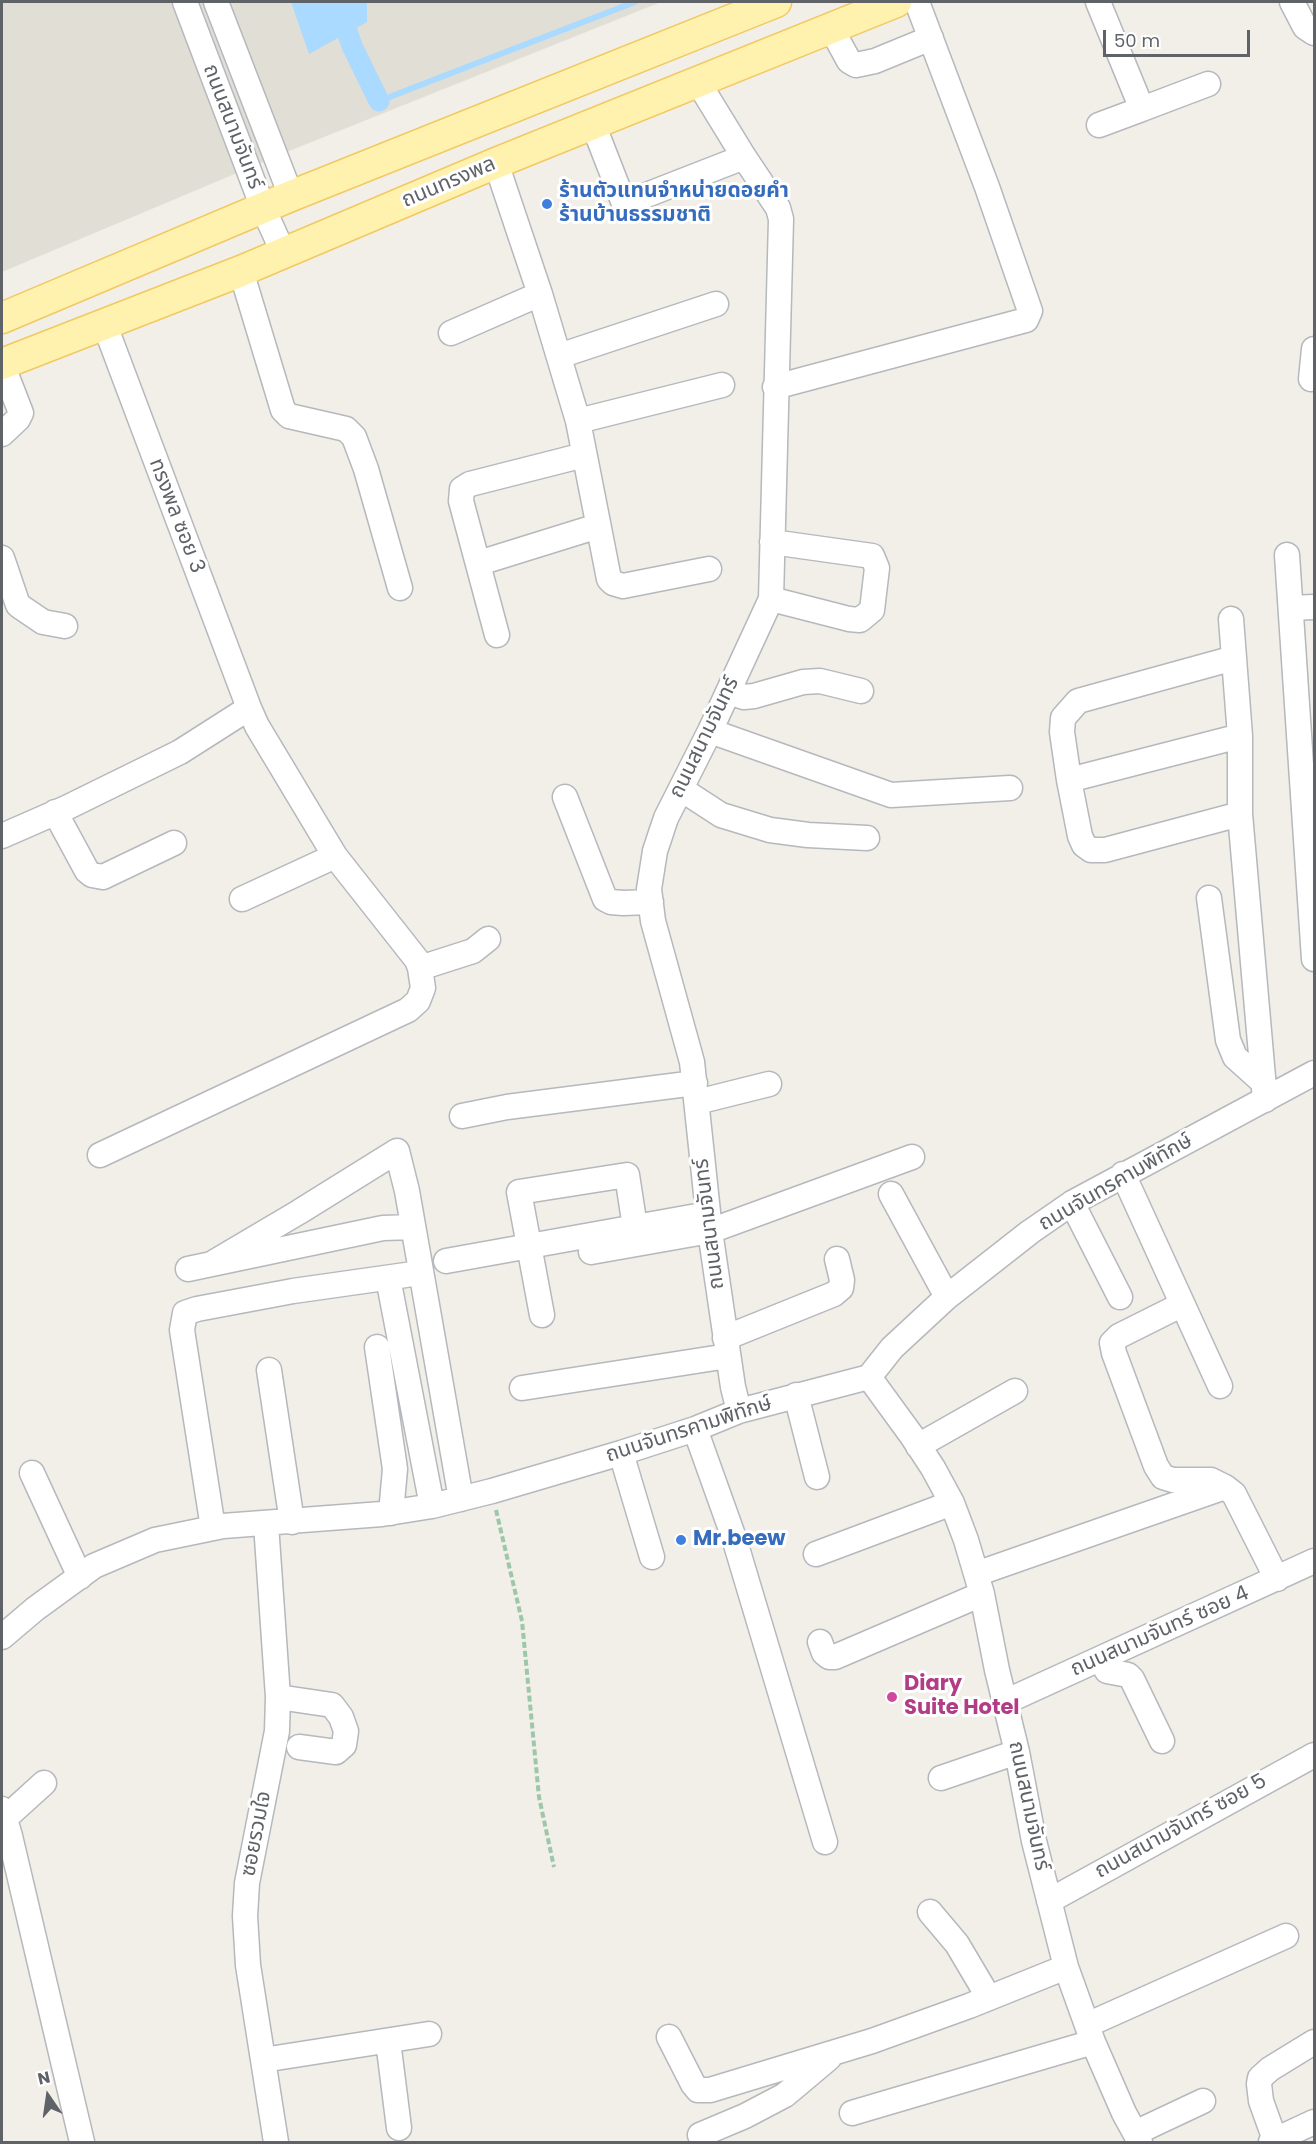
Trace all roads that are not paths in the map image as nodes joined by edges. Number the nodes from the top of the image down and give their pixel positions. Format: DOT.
graph roads {
  1 [pos="185,2"];
  2 [pos="216,2"];
  3 [pos="776,2"];
  4 [pos="896,2"];
  5 [pos="918,2"];
  6 [pos="1098,2"];
  7 [pos="1292,2"];
  8 [pos="831,28"];
  9 [pos="698,33"];
  10 [pos="1314,33"];
  11 [pos="931,38"];
  12 [pos="708,78"];
  13 [pos="1208,84"];
  14 [pos="1142,109"];
  15 [pos="593,124"];
  16 [pos="1099,125"];
  17 [pos="744,157"];
  18 [pos="496,163"];
  19 [pos="291,196"];
  20 [pos="263,208"];
  21 [pos="283,252"];
  22 [pos="241,271"];
  23 [pos="540,294"];
  24 [pos="716,304"];
  25 [pos="2,318"];
  26 [pos="104,323"];
  27 [pos="451,333"];
  28 [pos="1314,349"];
  29 [pos="559,356"];
  30 [pos="2,364"];
  31 [pos="1311,379"];
  32 [pos="722,385"];
  33 [pos="775,387"];
  34 [pos="578,421"];
  35 [pos="2,434"];
  36 [pos="584,455"];
  37 [pos="598,526"];
  38 [pos="772,542"];
  39 [pos="1287,555"];
  40 [pos="2,558"];
  41 [pos="479,563"];
  42 [pos="710,568"];
  43 [pos="400,588"];
  44 [pos="771,599"];
  45 [pos="1303,608"];
  46 [pos="1231,619"];
  47 [pos="65,626"];
  48 [pos="497,635"];
  49 [pos="1234,658"];
  50 [pos="861,691"];
  51 [pos="728,692"];
  52 [pos="249,708"];
  53 [pos="710,731"];
  54 [pos="1240,736"];
  55 [pos="1069,780"];
  56 [pos="1010,788"];
  57 [pos="681,789"];
  58 [pos="565,797"];
  59 [pos="55,812"];
  60 [pos="1240,814"];
  61 [pos="2,836"];
  62 [pos="867,838"];
  63 [pos="174,843"];
  64 [pos="335,856"];
  65 [pos="1209,898"];
  66 [pos="242,899"];
  67 [pos="651,902"];
  68 [pos="488,939"];
  69 [pos="1314,959"];
  70 [pos="420,968"];
  71 [pos="1314,1074"];
  72 [pos="769,1084"];
  73 [pos="696,1092"];
  74 [pos="1264,1092"];
  75 [pos="462,1116"];
  76 [pos="100,1155"];
  77 [pos="912,1157"];
  78 [pos="1123,1174"];
  79 [pos="891,1194"];
  80 [pos="1072,1203"];
  81 [pos="709,1222"];
  82 [pos="413,1227"];
  83 [pos="635,1227"];
  84 [pos="530,1246"];
  85 [pos="591,1252"];
  86 [pos="837,1259"];
  87 [pos="446,1261"];
  88 [pos="420,1273"];
  89 [pos="388,1278"];
  90 [pos="947,1297"];
  91 [pos="1120,1297"];
  92 [pos="1181,1305"];
  93 [pos="542,1315"];
  94 [pos="376,1347"];
  95 [pos="726,1347"];
  96 [pos="269,1370"];
  97 [pos="869,1377"];
  98 [pos="1220,1386"];
  99 [pos="522,1388"];
  100 [pos="1015,1390"];
  101 [pos="796,1395"];
  102 [pos="739,1412"];
  103 [pos="695,1429"];
  104 [pos="918,1446"];
  105 [pos="621,1453"];
  106 [pos="32,1473"];
  107 [pos="817,1477"];
  108 [pos="1225,1487"];
  109 [pos="461,1499"];
  110 [pos="952,1503"];
  111 [pos="432,1506"];
  112 [pos="391,1513"];
  113 [pos="291,1522"];
  114 [pos="266,1524"];
  115 [pos="213,1528"];
  116 [pos="816,1554"];
  117 [pos="652,1557"];
  118 [pos="1314,1561"];
  119 [pos="80,1577"];
  120 [pos="1277,1579"];
  121 [pos="979,1584"];
  122 [pos="2,1637"];
  123 [pos="820,1642"];
  124 [pos="1100,1659"];
  125 [pos="278,1697"];
  126 [pos="1005,1702"];
  127 [pos="1162,1741"];
  128 [pos="299,1747"];
  129 [pos="1017,1752"];
  130 [pos="1314,1755"];
  131 [pos="941,1778"];
  132 [pos="44,1783"];
  133 [pos="3,1816"];
  134 [pos="825,1842"];
  135 [pos="1049,1900"];
  136 [pos="930,1912"];
  137 [pos="1286,1936"];
  138 [pos="1066,1967"];
  139 [pos="989,1998"];
  140 [pos="1090,2033"];
  141 [pos="429,2034"];
  142 [pos="669,2037"];
  143 [pos="388,2041"];
  144 [pos="1314,2042"];
  145 [pos="835,2052"];
  146 [pos="263,2061"];
  147 [pos="1203,2102"];
  148 [pos="852,2113"];
  149 [pos="1314,2122"];
  150 [pos="399,2128"];
  151 [pos="700,2135"];
  152 [pos="1138,2138"];
  153 [pos="1273,2141"];
  154 [pos="82,2142"];
  155 [pos="276,2142"];
  1 -- 20 [label="street, ถนนสนามจันทร์"];
  2 -- 19 [label="street, ถนนสนามจันทร์"];
  3 -- 9 [label="main road"];
  4 -- 8 [label="main road, ถนนทรงพล"];
  5 -- 11 [label="street"];
  6 -- 14 [label="street"];
  7 -- 10 [label="street"];
  8 -- 11 [label="street"];
  8 -- 12 [label="main road, ถนนทรงพล"];
  9 -- 12 [label="main road"];
  9 -- 19 [label="main road"];
  11 -- 33 [label="street"];
  12 -- 15 [label="main road, ถนนทรงพล"];
  12 -- 17 [label="street, ถนนสนามจันทร์"];
  13 -- 14 [label="street"];
  14 -- 16 [label="street"];
  15 -- 17 [label="street"];
  15 -- 18 [label="main road, ถนนทรงพล"];
  17 -- 33 [label="street, ถนนสนามจันทร์"];
  18 -- 21 [label="main road, ถนนทรงพล"];
  18 -- 23 [label="street"];
  19 -- 20 [label="main road"];
  20 -- 21 [label="street, ถนนสนามจันทร์"];
  20 -- 25 [label="main road"];
  21 -- 22 [label="main road, ถนนทรงพล"];
  22 -- 26 [label="main road, ถนนทรงพล"];
  22 -- 43 [label="street"];
  23 -- 27 [label="street"];
  23 -- 29 [label="street"];
  24 -- 29 [label="street"];
  26 -- 30 [label="main road, ถนนทรงพล"];
  26 -- 52 [label="street, ทรงพล ซอย 3"];
  28 -- 31 [label="street"];
  29 -- 34 [label="street"];
  30 -- 35 [label="street"];
  32 -- 34 [label="street"];
  33 -- 38 [label="street, ถนนสนามจันทร์"];
  34 -- 36 [label="street"];
  36 -- 37 [label="street"];
  36 -- 41 [label="street"];
  37 -- 41 [label="street"];
  37 -- 42 [label="street"];
  38 -- 44 [label="street, ถนนสนามจันทร์"];
  38 -- 44 [label="street"];
  39 -- 45 [label="street"];
  40 -- 47 [label="street"];
  41 -- 48 [label="street"];
  44 -- 51 [label="street, ถนนสนามจันทร์"];
  45 -- 69 [label="street"];
  46 -- 49 [label="street"];
  49 -- 54 [label="street"];
  49 -- 55 [label="street"];
  50 -- 51 [label="street"];
  51 -- 53 [label="street, ถนนสนามจันทร์"];
  52 -- 59 [label="street"];
  52 -- 64 [label="street, ทรงพล ซอย 3"];
  53 -- 56 [label="street"];
  53 -- 57 [label="street, ถนนสนามจันทร์"];
  54 -- 55 [label="street"];
  54 -- 60 [label="street"];
  55 -- 60 [label="street"];
  57 -- 62 [label="street"];
  57 -- 67 [label="street, ถนนสนามจันทร์"];
  58 -- 67 [label="street"];
  59 -- 61 [label="street"];
  59 -- 63 [label="street"];
  60 -- 74 [label="street"];
  64 -- 66 [label="street"];
  64 -- 70 [label="street, ทรงพล ซอย 3"];
  65 -- 74 [label="street"];
  67 -- 73 [label="street, ถนนสนามจันทร์"];
  68 -- 70 [label="street"];
  70 -- 76 [label="street"];
  71 -- 74 [label="street, ถนนจันทรคามพิทักษ์"];
  72 -- 73 [label="street"];
  73 -- 75 [label="street"];
  73 -- 81 [label="street, ถนนสนามจันทร์"];
  74 -- 78 [label="street, ถนนจันทรคามพิทักษ์"];
  77 -- 81 [label="street"];
  78 -- 80 [label="street, ถนนจันทรคามพิทักษ์"];
  78 -- 92 [label="street"];
  79 -- 90 [label="street"];
  80 -- 90 [label="street, ถนนจันทรคามพิทักษ์"];
  80 -- 91 [label="street"];
  81 -- 83 [label="street"];
  81 -- 85 [label="street"];
  81 -- 95 [label="street, ถนนสนามจันทร์"];
  82 -- 82 [label="street"];
  82 -- 88 [label="street"];
  83 -- 84 [label="street"];
  83 -- 84 [label="street"];
  84 -- 87 [label="street"];
  84 -- 93 [label="street"];
  86 -- 95 [label="street"];
  88 -- 89 [label="street"];
  88 -- 109 [label="street"];
  89 -- 111 [label="street"];
  89 -- 115 [label="street"];
  90 -- 97 [label="street, ถนนจันทรคามพิทักษ์"];
  92 -- 98 [label="street"];
  92 -- 108 [label="street"];
  94 -- 112 [label="street"];
  95 -- 99 [label="street"];
  95 -- 102 [label="street, ถนนสนามจันทร์"];
  96 -- 113 [label="street"];
  97 -- 101 [label="street, ถนนจันทรคามพิทักษ์"];
  97 -- 104 [label="street, ถนนสนามจันทร์"];
  100 -- 104 [label="street"];
  101 -- 102 [label="street, ถนนจันทรคามพิทักษ์"];
  101 -- 107 [label="street"];
  102 -- 103 [label="street, ถนนจันทรคามพิทักษ์"];
  103 -- 105 [label="street, ถนนจันทรคามพิทักษ์"];
  103 -- 134 [label="street"];
  104 -- 110 [label="street, ถนนสนามจันทร์"];
  105 -- 109 [label="street, ถนนจันทรคามพิทักษ์"];
  105 -- 117 [label="street"];
  106 -- 119 [label="street"];
  108 -- 120 [label="street"];
  108 -- 121 [label="street"];
  109 -- 111 [label="street, ถนนจันทรคามพิทักษ์"];
  110 -- 116 [label="street"];
  110 -- 121 [label="street, ถนนสนามจันทร์"];
  111 -- 112 [label="street, ถนนจันทรคามพิทักษ์"];
  112 -- 113 [label="street, ถนนจันทรคามพิทักษ์"];
  113 -- 114 [label="street, ถนนจันทรคามพิทักษ์"];
  114 -- 115 [label="street, ถนนจันทรคามพิทักษ์"];
  114 -- 125 [label="street, ซอยรวมใจ"];
  115 -- 119 [label="street, ถนนจันทรคามพิทักษ์"];
  118 -- 120 [label="street, ถนนสนามจันทร์ ซอย 4"];
  119 -- 122 [label="street, ถนนจันทรคามพิทักษ์"];
  120 -- 124 [label="street, ถนนสนามจันทร์ ซอย 4"];
  121 -- 123 [label="street"];
  121 -- 126 [label="street, ถนนสนามจันทร์"];
  124 -- 126 [label="street, ถนนสนามจันทร์ ซอย 4"];
  124 -- 127 [label="street"];
  125 -- 128 [label="street"];
  125 -- 146 [label="street, ซอยรวมใจ"];
  126 -- 129 [label="street, ถนนสนามจันทร์"];
  129 -- 131 [label="street"];
  129 -- 135 [label="street, ถนนสนามจันทร์"];
  130 -- 135 [label="street, ถนนสนามจันทร์ ซอย 5"];
  132 -- 133 [label="street"];
  133 -- 154 [label="street"];
  135 -- 138 [label="street, ถนนสนามจันทร์"];
  136 -- 139 [label="street"];
  137 -- 140 [label="street"];
  138 -- 139 [label="street"];
  138 -- 140 [label="street, ถนนสนามจันทร์"];
  139 -- 145 [label="street"];
  140 -- 148 [label="street"];
  140 -- 152 [label="street, ถนนสนามจันทร์"];
  141 -- 143 [label="street"];
  142 -- 145 [label="street"];
  143 -- 146 [label="street"];
  143 -- 150 [label="street"];
  144 -- 153 [label="street"];
  145 -- 151 [label="street"];
  146 -- 155 [label="street, ซอยรวมใจ"];
  147 -- 152 [label="street"];
  149 -- 153 [label="street"];
}
